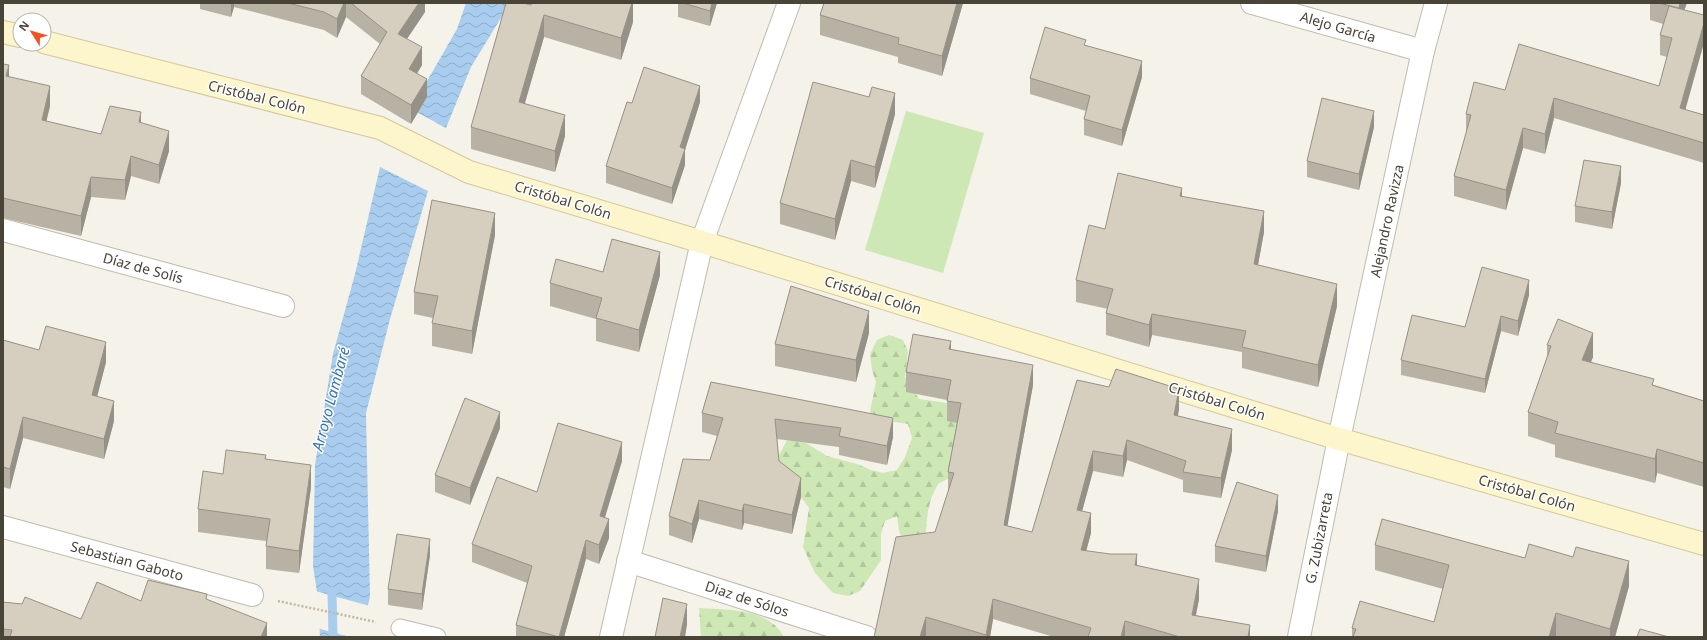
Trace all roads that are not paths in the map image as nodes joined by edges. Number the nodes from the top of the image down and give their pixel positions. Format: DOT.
graph roads {
  1 [pos="788,3"];
  2 [pos="1252,3"];
  3 [pos="1436,3"];
  4 [pos="52,44"];
  5 [pos="1423,51"];
  6 [pos="3,230"];
  7 [pos="702,242"];
  8 [pos="283,306"];
  9 [pos="1339,439"];
  10 [pos="3,527"];
  11 [pos="1704,544"];
  12 [pos="628,561"];
  13 [pos="252,595"];
  14 [pos="400,628"];
  15 [pos="437,637"];
  16 [pos="611,637"];
  17 [pos="866,637"];
  18 [pos="1299,637"];
  1 -- 7 [label="street"];
  2 -- 5 [label="street, Alejo García"];
  3 -- 5 [label="street, Alejandro Ravizza"];
  4 -- 7 [label="street, Cristóbal Colón"];
  5 -- 9 [label="street, Alejandro Ravizza"];
  6 -- 8 [label="street, Díaz de Solís"];
  7 -- 9 [label="street, Cristóbal Colón"];
  7 -- 12 [label="street"];
  9 -- 11 [label="street, Cristóbal Colón"];
  9 -- 18 [label="street, G. Zubizarreta"];
  10 -- 13 [label="street, Sebastian Gaboto"];
  12 -- 16 [label="street"];
  12 -- 17 [label="street, Diaz de Sólos"];
  14 -- 15 [label="lane"];
}
